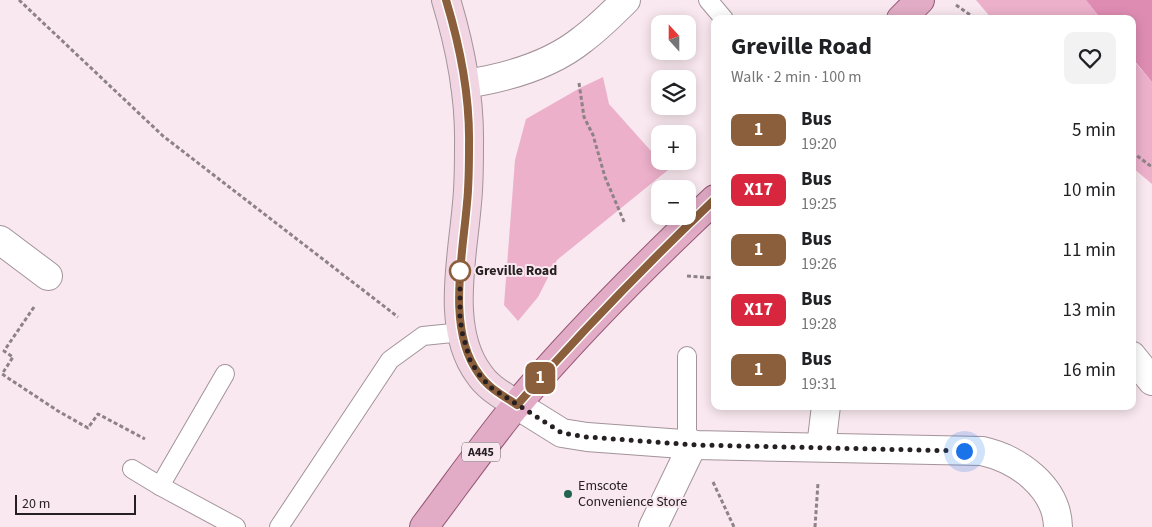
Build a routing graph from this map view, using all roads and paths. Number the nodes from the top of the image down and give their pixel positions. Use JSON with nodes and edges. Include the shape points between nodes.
{"nodes":[{"id":1,"x":19,"y":0,"type":"edge"},
{"id":2,"x":446,"y":0,"type":"edge"},
{"id":3,"x":626,"y":0,"type":"edge"},
{"id":4,"x":708,"y":0,"type":"edge"},
{"id":5,"x":920,"y":0,"type":"edge"},
{"id":6,"x":956,"y":5,"type":"dead end"},
{"id":7,"x":721,"y":15,"type":"edge"},
{"id":8,"x":905,"y":15,"type":"edge"},
{"id":9,"x":970,"y":15,"type":"edge"},
{"id":10,"x":578,"y":82,"type":"dead end"},
{"id":11,"x":465,"y":84,"type":"junction"},
{"id":12,"x":1136,"y":155,"type":"edge"},
{"id":13,"x":1152,"y":167,"type":"edge"},
{"id":14,"x":711,"y":203,"type":"edge"},
{"id":15,"x":625,"y":224,"type":"dead end"},
{"id":16,"x":1,"y":243,"type":"edge"},
{"id":17,"x":684,"y":276,"type":"dead end"},
{"id":18,"x":711,"y":278,"type":"edge"},
{"id":19,"x":44,"y":288,"type":"joint"},
{"id":20,"x":405,"y":322,"type":"dead end"},
{"id":21,"x":462,"y":332,"type":"junction"},
{"id":22,"x":687,"y":356,"type":"dead end"},
{"id":23,"x":1136,"y":361,"type":"edge"},
{"id":24,"x":225,"y":374,"type":"dead end"},
{"id":25,"x":1152,"y":381,"type":"edge"},
{"id":26,"x":517,"y":405,"type":"junction"},
{"id":27,"x":826,"y":410,"type":"edge"},
{"id":28,"x":130,"y":431,"type":"dead end"},
{"id":29,"x":692,"y":445,"type":"junction"},
{"id":30,"x":821,"y":447,"type":"junction"},
{"id":31,"x":132,"y":469,"type":"dead end"},
{"id":32,"x":160,"y":486,"type":"junction"},
{"id":33,"x":236,"y":527,"type":"edge"},
{"id":34,"x":279,"y":527,"type":"edge"},
{"id":35,"x":424,"y":527,"type":"edge"},
{"id":36,"x":653,"y":527,"type":"edge"},
{"id":37,"x":734,"y":527,"type":"edge"},
{"id":38,"x":815,"y":527,"type":"edge"},
{"id":39,"x":1058,"y":527,"type":"edge"}],
"edges":[{"from":1,"to":20,"type":"path","via":[[163,136]]},
{"from":2,"to":11,"type":"street"},
{"from":3,"to":11,"type":"street","via":[[582,40],[544,62],[484,82]]},
{"from":4,"to":7,"type":"lane"},
{"from":5,"to":8,"type":"main road"},
{"from":6,"to":9,"type":"path"},
{"from":10,"to":15,"type":"path","via":[[584,117]]},
{"from":11,"to":21,"type":"street","via":[[469,145],[460,271]]},
{"from":12,"to":13,"type":"path"},
{"from":14,"to":26,"type":"main road","number":"A445","via":[[611,301]]},
{"from":16,"to":19,"type":"street"},
{"from":17,"to":18,"type":"path"},
{"from":19,"to":28,"type":"path","via":[[4,351],[13,357],[2,374],[88,428],[98,414]]},
{"from":21,"to":26,"type":"street","via":[[470,360],[478,373],[490,387]]},
{"from":21,"to":34,"type":"lane","via":[[424,336],[390,360]]},
{"from":22,"to":29,"type":"lane"},
{"from":23,"to":25,"type":"street"},
{"from":24,"to":32,"type":"lane"},
{"from":26,"to":29,"type":"street","via":[[562,433]]},
{"from":26,"to":35,"type":"main road","number":"A445"},
{"from":27,"to":30,"type":"street"},
{"from":29,"to":30,"type":"street"},
{"from":29,"to":36,"type":"street"},
{"from":29,"to":37,"type":"path"},
{"from":30,"to":38,"type":"path"},
{"from":30,"to":39,"type":"street","via":[[995,454],[1035,479],[1055,509]]},
{"from":31,"to":32,"type":"lane"},
{"from":32,"to":33,"type":"lane"}]}
